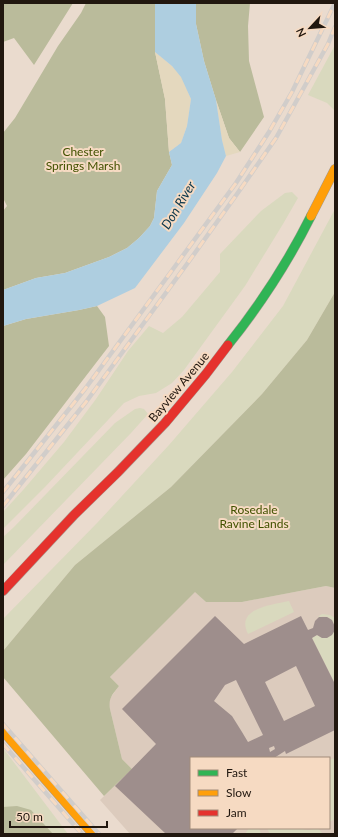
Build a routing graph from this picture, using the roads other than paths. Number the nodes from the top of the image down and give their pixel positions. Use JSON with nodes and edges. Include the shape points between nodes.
{"nodes":[{"id":1,"x":335,"y":170,"type":"edge"},
{"id":2,"x":3,"y":591,"type":"edge"},
{"id":3,"x":3,"y":731,"type":"edge"},
{"id":4,"x":93,"y":834,"type":"edge"}],
"edges":[{"from":1,"to":2,"type":"main road","name":"Bayview Avenue","via":[[277,277],[206,374],[165,423]]},
{"from":3,"to":4,"type":"main road"}]}
